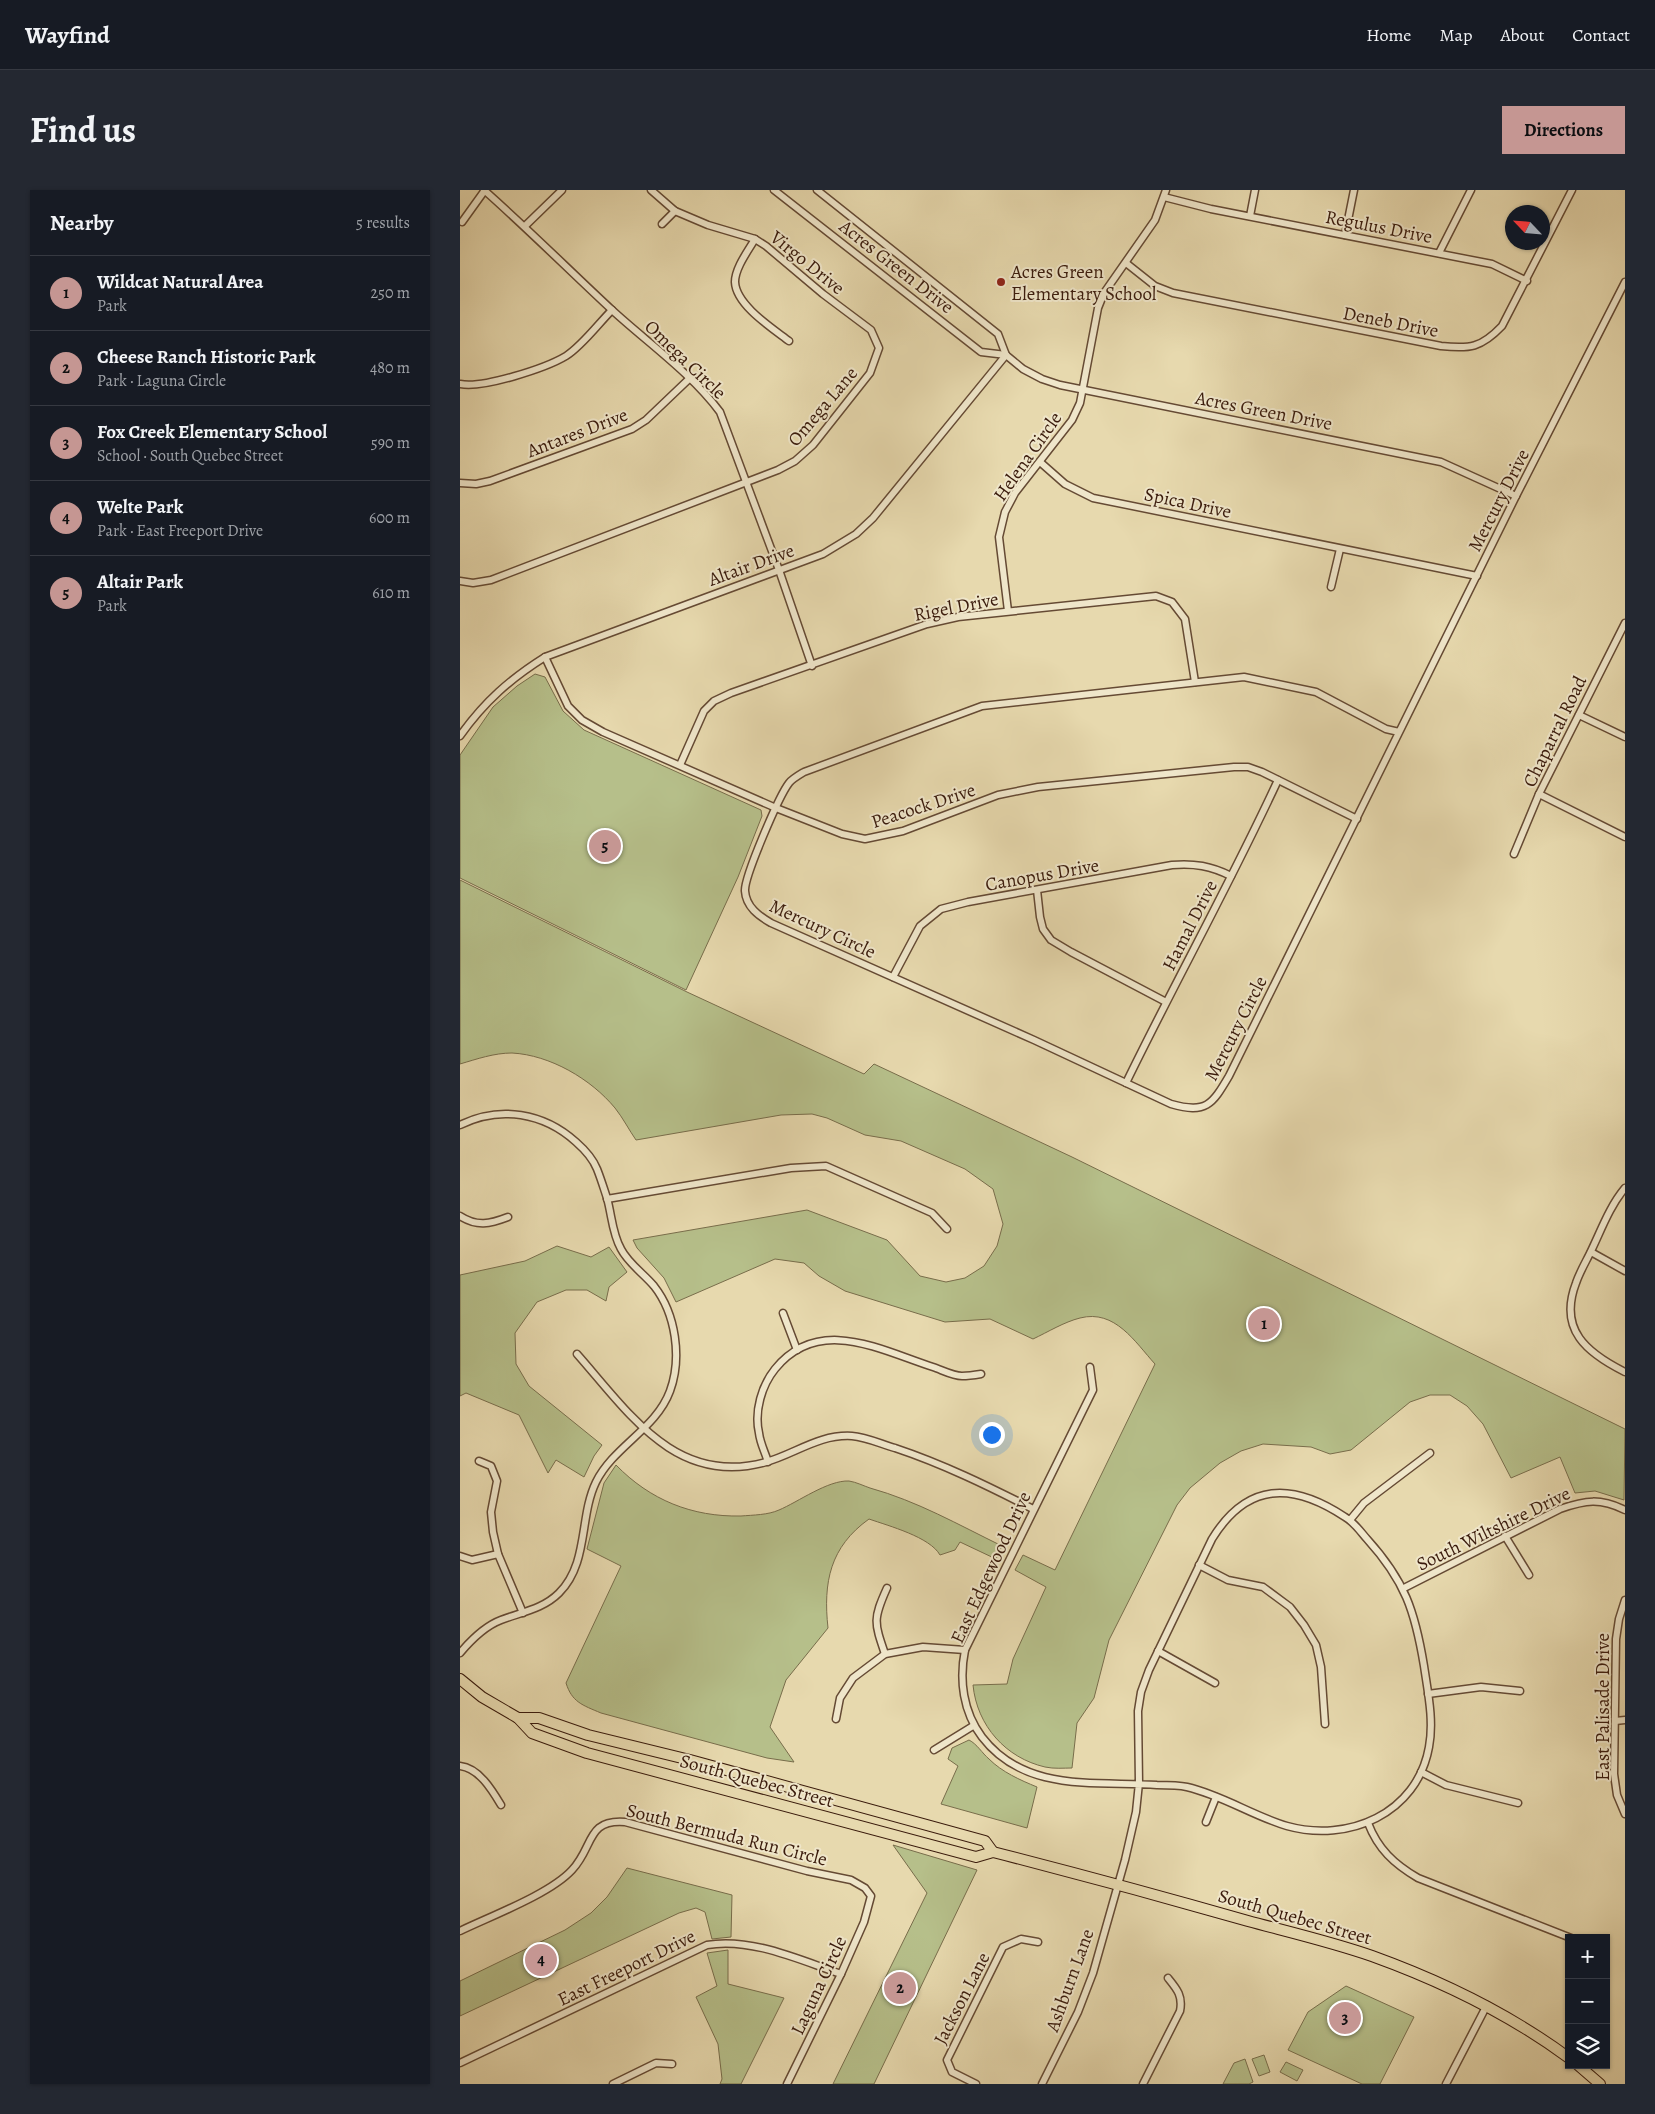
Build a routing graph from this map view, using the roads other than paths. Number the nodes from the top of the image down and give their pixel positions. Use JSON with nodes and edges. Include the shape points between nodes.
{"nodes":[{"id":1,"x":484,"y":190,"type":"edge"},
{"id":2,"x":562,"y":190,"type":"edge"},
{"id":3,"x":651,"y":190,"type":"edge"},
{"id":4,"x":774,"y":190,"type":"edge"},
{"id":5,"x":817,"y":190,"type":"edge"},
{"id":6,"x":1255,"y":190,"type":"edge"},
{"id":7,"x":1354,"y":190,"type":"edge"},
{"id":8,"x":1471,"y":190,"type":"edge"},
{"id":9,"x":1572,"y":190,"type":"edge"},
{"id":10,"x":1165,"y":193,"type":"edge"},
{"id":11,"x":675,"y":211,"type":"junction"},
{"id":12,"x":1250,"y":216,"type":"junction"},
{"id":13,"x":462,"y":222,"type":"dead end"},
{"id":14,"x":662,"y":224,"type":"dead end"},
{"id":15,"x":525,"y":226,"type":"junction"},
{"id":16,"x":1345,"y":235,"type":"junction"},
{"id":17,"x":755,"y":239,"type":"junction"},
{"id":18,"x":1439,"y":253,"type":"junction"},
{"id":19,"x":1126,"y":263,"type":"junction"},
{"id":20,"x":1527,"y":281,"type":"junction"},
{"id":21,"x":1625,"y":282,"type":"edge"},
{"id":22,"x":612,"y":310,"type":"junction"},
{"id":23,"x":789,"y":342,"type":"dead end"},
{"id":24,"x":879,"y":348,"type":"joint"},
{"id":25,"x":1006,"y":355,"type":"junction"},
{"id":26,"x":689,"y":379,"type":"junction"},
{"id":27,"x":460,"y":384,"type":"edge"},
{"id":28,"x":1082,"y":389,"type":"junction"},
{"id":29,"x":1040,"y":462,"type":"junction"},
{"id":30,"x":460,"y":483,"type":"edge"},
{"id":31,"x":747,"y":483,"type":"junction"},
{"id":32,"x":1516,"y":496,"type":"junction"},
{"id":33,"x":1340,"y":549,"type":"junction"},
{"id":34,"x":779,"y":570,"type":"junction"},
{"id":35,"x":1477,"y":576,"type":"junction"},
{"id":36,"x":460,"y":581,"type":"edge"},
{"id":37,"x":1331,"y":587,"type":"dead end"},
{"id":38,"x":1008,"y":611,"type":"junction"},
{"id":39,"x":1625,"y":623,"type":"edge"},
{"id":40,"x":1622,"y":635,"type":"edge"},
{"id":41,"x":545,"y":657,"type":"junction"},
{"id":42,"x":812,"y":666,"type":"junction"},
{"id":43,"x":1195,"y":682,"type":"junction"},
{"id":44,"x":1579,"y":715,"type":"junction"},
{"id":45,"x":1399,"y":732,"type":"junction"},
{"id":46,"x":460,"y":736,"type":"edge"},
{"id":47,"x":1625,"y":737,"type":"edge"},
{"id":48,"x":680,"y":765,"type":"junction"},
{"id":49,"x":1278,"y":780,"type":"junction"},
{"id":50,"x":1540,"y":794,"type":"junction"},
{"id":51,"x":776,"y":808,"type":"junction"},
{"id":52,"x":1357,"y":819,"type":"junction"},
{"id":53,"x":1625,"y":837,"type":"edge"},
{"id":54,"x":1514,"y":854,"type":"dead end"},
{"id":55,"x":1231,"y":876,"type":"junction"},
{"id":56,"x":1037,"y":890,"type":"junction"},
{"id":57,"x":893,"y":977,"type":"junction"},
{"id":58,"x":1166,"y":1002,"type":"junction"},
{"id":59,"x":1126,"y":1083,"type":"junction"},
{"id":60,"x":460,"y":1125,"type":"edge"},
{"id":61,"x":1625,"y":1188,"type":"edge"},
{"id":62,"x":607,"y":1200,"type":"junction"},
{"id":63,"x":460,"y":1216,"type":"edge"},
{"id":64,"x":508,"y":1217,"type":"dead end"},
{"id":65,"x":948,"y":1229,"type":"dead end"},
{"id":66,"x":1591,"y":1252,"type":"junction"},
{"id":67,"x":1625,"y":1271,"type":"edge"},
{"id":68,"x":783,"y":1313,"type":"dead end"},
{"id":69,"x":797,"y":1350,"type":"junction"},
{"id":70,"x":577,"y":1354,"type":"dead end"},
{"id":71,"x":1090,"y":1367,"type":"dead end"},
{"id":72,"x":1625,"y":1372,"type":"edge"},
{"id":73,"x":981,"y":1374,"type":"dead end"},
{"id":74,"x":643,"y":1430,"type":"junction"},
{"id":75,"x":1430,"y":1453,"type":"dead end"},
{"id":76,"x":479,"y":1460,"type":"dead end"},
{"id":77,"x":768,"y":1462,"type":"junction"},
{"id":78,"x":1034,"y":1508,"type":"junction"},
{"id":79,"x":1625,"y":1510,"type":"edge"},
{"id":80,"x":1350,"y":1520,"type":"junction"},
{"id":81,"x":1505,"y":1536,"type":"junction"},
{"id":82,"x":498,"y":1554,"type":"junction"},
{"id":83,"x":460,"y":1556,"type":"edge"},
{"id":84,"x":1199,"y":1565,"type":"junction"},
{"id":85,"x":1529,"y":1576,"type":"dead end"},
{"id":86,"x":887,"y":1588,"type":"dead end"},
{"id":87,"x":1404,"y":1588,"type":"junction"},
{"id":88,"x":1625,"y":1601,"type":"edge"},
{"id":89,"x":523,"y":1613,"type":"junction"},
{"id":90,"x":965,"y":1650,"type":"junction"},
{"id":91,"x":1158,"y":1652,"type":"junction"},
{"id":92,"x":460,"y":1653,"type":"edge"},
{"id":93,"x":885,"y":1654,"type":"junction"},
{"id":94,"x":460,"y":1679,"type":"edge"},
{"id":95,"x":1215,"y":1683,"type":"dead end"},
{"id":96,"x":1520,"y":1691,"type":"dead end"},
{"id":97,"x":1428,"y":1694,"type":"junction"},
{"id":98,"x":518,"y":1718,"type":"junction"},
{"id":99,"x":836,"y":1719,"type":"dead end"},
{"id":100,"x":1614,"y":1720,"type":"junction"},
{"id":101,"x":1625,"y":1720,"type":"edge"},
{"id":102,"x":1325,"y":1724,"type":"dead end"},
{"id":103,"x":973,"y":1726,"type":"junction"},
{"id":104,"x":934,"y":1750,"type":"dead end"},
{"id":105,"x":460,"y":1766,"type":"edge"},
{"id":106,"x":1421,"y":1772,"type":"junction"},
{"id":107,"x":1139,"y":1784,"type":"junction"},
{"id":108,"x":1216,"y":1797,"type":"junction"},
{"id":109,"x":1518,"y":1803,"type":"dead end"},
{"id":110,"x":501,"y":1805,"type":"dead end"},
{"id":111,"x":1625,"y":1814,"type":"edge"},
{"id":112,"x":1206,"y":1822,"type":"dead end"},
{"id":113,"x":1368,"y":1823,"type":"junction"},
{"id":114,"x":993,"y":1852,"type":"junction"},
{"id":115,"x":1117,"y":1883,"type":"junction"},
{"id":116,"x":871,"y":1896,"type":"joint"},
{"id":117,"x":460,"y":1931,"type":"edge"},
{"id":118,"x":1565,"y":1936,"type":"edge"},
{"id":119,"x":1038,"y":1942,"type":"dead end"},
{"id":120,"x":841,"y":1974,"type":"junction"},
{"id":121,"x":1168,"y":1978,"type":"dead end"},
{"id":122,"x":1487,"y":2005,"type":"junction"},
{"id":123,"x":1565,"y":2055,"type":"edge"},
{"id":124,"x":460,"y":2063,"type":"edge"},
{"id":125,"x":672,"y":2064,"type":"dead end"},
{"id":126,"x":1583,"y":2069,"type":"edge"},
{"id":127,"x":614,"y":2084,"type":"edge"},
{"id":128,"x":787,"y":2084,"type":"edge"},
{"id":129,"x":976,"y":2084,"type":"edge"},
{"id":130,"x":1042,"y":2084,"type":"edge"},
{"id":131,"x":1143,"y":2084,"type":"edge"},
{"id":132,"x":1446,"y":2084,"type":"edge"},
{"id":133,"x":1600,"y":2084,"type":"edge"}],
"edges":[{"from":1,"to":13,"type":"street"},
{"from":1,"to":15,"type":"street","name":"Omega Circle"},
{"from":2,"to":15,"type":"street"},
{"from":3,"to":11,"type":"street","name":"Virgo Drive"},
{"from":4,"to":25,"type":"street","name":"Acres Green Drive","via":[[981,352]]},
{"from":5,"to":25,"type":"street","name":"Acres Green Drive","via":[[998,334]]},
{"from":6,"to":12,"type":"street"},
{"from":7,"to":16,"type":"street"},
{"from":8,"to":18,"type":"street"},
{"from":9,"to":20,"type":"street","name":"Deneb Drive"},
{"from":10,"to":12,"type":"street","name":"Regulus Drive"},
{"from":10,"to":19,"type":"street","name":"Helena Circle","via":[[1154,220]]},
{"from":11,"to":14,"type":"street"},
{"from":11,"to":17,"type":"street","name":"Virgo Drive"},
{"from":12,"to":16,"type":"street","name":"Regulus Drive"},
{"from":15,"to":22,"type":"street","name":"Omega Circle"},
{"from":16,"to":18,"type":"street","name":"Regulus Drive"},
{"from":17,"to":23,"type":"street","via":[[735,281],[739,296]]},
{"from":17,"to":24,"type":"street","name":"Virgo Drive","via":[[870,330]]},
{"from":18,"to":20,"type":"street","name":"Regulus Drive","via":[[1492,264]]},
{"from":19,"to":20,"type":"street","name":"Deneb Drive","via":[[1155,286],[1173,293],[1463,348],[1478,346],[1491,338],[1502,326]]},
{"from":19,"to":28,"type":"street","name":"Helena Circle","via":[[1104,293],[1098,308]]},
{"from":21,"to":32,"type":"street","name":"Mercury Drive"},
{"from":22,"to":26,"type":"street","name":"Omega Circle"},
{"from":22,"to":27,"type":"street","via":[[566,356],[509,378],[469,386]]},
{"from":24,"to":31,"type":"street","name":"Omega Lane","via":[[870,373],[813,445],[795,461]]},
{"from":25,"to":28,"type":"street","name":"Acres Green Drive","via":[[1042,379]]},
{"from":25,"to":34,"type":"street","name":"Altair Drive","via":[[873,518],[831,550]]},
{"from":26,"to":30,"type":"street","name":"Antares Drive","via":[[654,414],[632,429],[490,481]]},
{"from":26,"to":31,"type":"street","name":"Omega Circle","via":[[720,412]]},
{"from":28,"to":29,"type":"street","name":"Helena Circle","via":[[1072,420]]},
{"from":28,"to":32,"type":"street","name":"Acres Green Drive","via":[[1441,462]]},
{"from":29,"to":33,"type":"street","name":"Spica Drive","via":[[1065,484],[1093,498]]},
{"from":29,"to":38,"type":"street","name":"Helena Circle","via":[[1015,493],[1002,520],[999,537]]},
{"from":31,"to":34,"type":"street","name":"Omega Circle"},
{"from":31,"to":36,"type":"street","via":[[490,580]]},
{"from":32,"to":35,"type":"street","name":"Mercury Drive"},
{"from":33,"to":35,"type":"street","name":"Spica Drive"},
{"from":33,"to":37,"type":"street"},
{"from":34,"to":41,"type":"street","name":"Altair Drive"},
{"from":34,"to":42,"type":"street","name":"Omega Circle"},
{"from":35,"to":45,"type":"street","name":"Mercury Drive"},
{"from":38,"to":42,"type":"street","name":"Rigel Drive","via":[[927,624]]},
{"from":38,"to":43,"type":"street","name":"Rigel Drive","via":[[1156,596],[1172,602],[1185,619]]},
{"from":39,"to":40,"type":"street","name":"Chaparral Road"},
{"from":40,"to":44,"type":"street","name":"Chaparral Road"},
{"from":41,"to":46,"type":"street","name":"Altair Drive","via":[[501,688],[476,712]]},
{"from":41,"to":48,"type":"street","name":"Peacock Drive","via":[[568,706],[582,720]]},
{"from":42,"to":48,"type":"street","name":"Rigel Drive","via":[[714,701],[704,711]]},
{"from":43,"to":45,"type":"street","name":"Mercury Circle","via":[[1244,677],[1294,686],[1316,692],[1386,729]]},
{"from":43,"to":51,"type":"street","name":"Mercury Circle","via":[[982,706],[804,772],[789,782]]},
{"from":44,"to":47,"type":"street"},
{"from":44,"to":50,"type":"street","name":"Chaparral Road"},
{"from":45,"to":52,"type":"street","name":"Mercury Circle"},
{"from":48,"to":51,"type":"street","name":"Peacock Drive"},
{"from":49,"to":51,"type":"street","name":"Peacock Drive","via":[[1248,767],[1234,766],[1038,786],[998,796],[903,831],[865,839],[842,834]]},
{"from":49,"to":52,"type":"street","name":"Peacock Drive"},
{"from":49,"to":55,"type":"street","name":"Hamal Drive"},
{"from":50,"to":53,"type":"street"},
{"from":50,"to":54,"type":"street","name":"Chaparral Road"},
{"from":51,"to":57,"type":"street","name":"Mercury Circle","via":[[745,891],[757,915]]},
{"from":52,"to":59,"type":"street","name":"Mercury Circle","via":[[1215,1099],[1199,1108],[1185,1108]]},
{"from":55,"to":56,"type":"street","name":"Canopus Drive","via":[[1210,867],[1188,864]]},
{"from":55,"to":58,"type":"street","name":"Hamal Drive"},
{"from":56,"to":57,"type":"street","name":"Canopus Drive","via":[[941,909],[920,926]]},
{"from":56,"to":58,"type":"street","via":[[1040,917],[1051,940]]},
{"from":57,"to":59,"type":"street","name":"Mercury Circle"},
{"from":58,"to":59,"type":"street","name":"Hamal Drive"},
{"from":60,"to":62,"type":"street","via":[[484,1116],[515,1114],[549,1123],[583,1148],[596,1167]]},
{"from":61,"to":66,"type":"street","via":[[1616,1199]]},
{"from":62,"to":65,"type":"street","via":[[791,1168],[826,1166],[932,1214]]},
{"from":62,"to":74,"type":"street","via":[[612,1228],[622,1252],[655,1287],[667,1307],[673,1329],[676,1370],[672,1385],[660,1412]]},
{"from":63,"to":64,"type":"street","via":[[477,1224],[490,1224]]},
{"from":66,"to":67,"type":"street"},
{"from":66,"to":72,"type":"street","via":[[1575,1284],[1571,1318],[1585,1346]]},
{"from":68,"to":69,"type":"street"},
{"from":69,"to":73,"type":"street","via":[[837,1338],[961,1376]]},
{"from":69,"to":77,"type":"street","via":[[781,1362],[762,1393],[758,1433]]},
{"from":70,"to":74,"type":"street"},
{"from":71,"to":78,"type":"street","name":"East Edgewood Drive","via":[[1093,1390]]},
{"from":74,"to":77,"type":"street","via":[[676,1454],[709,1466],[746,1467]]},
{"from":74,"to":89,"type":"street","via":[[602,1471],[592,1490],[572,1576],[560,1592],[543,1605]]},
{"from":75,"to":80,"type":"street","via":[[1364,1503]]},
{"from":76,"to":82,"type":"street","via":[[491,1466],[497,1480],[491,1512]]},
{"from":77,"to":78,"type":"street","via":[[821,1439],[853,1436],[936,1462]]},
{"from":78,"to":90,"type":"street","name":"East Edgewood Drive"},
{"from":79,"to":81,"type":"street","name":"South Wiltshire Drive","via":[[1597,1500],[1580,1502]]},
{"from":80,"to":84,"type":"street","name":"Ashburn Lane","via":[[1307,1497],[1282,1492],[1265,1494],[1234,1510],[1221,1524]]},
{"from":80,"to":87,"type":"street","name":"East Edgewood Drive","via":[[1386,1561]]},
{"from":81,"to":85,"type":"street"},
{"from":81,"to":87,"type":"street","name":"South Wiltshire Drive"},
{"from":82,"to":83,"type":"street","via":[[472,1560]]},
{"from":82,"to":89,"type":"street"},
{"from":84,"to":91,"type":"street","name":"Ashburn Lane"},
{"from":84,"to":102,"type":"street","via":[[1228,1580],[1263,1587],[1290,1607],[1304,1624],[1316,1645],[1321,1667]]},
{"from":86,"to":93,"type":"street","via":[[877,1610],[876,1624]]},
{"from":87,"to":97,"type":"street","name":"East Edgewood Drive","via":[[1419,1635]]},
{"from":88,"to":100,"type":"street","name":"East Palisade Drive","via":[[1616,1639]]},
{"from":89,"to":92,"type":"street","via":[[487,1628]]},
{"from":90,"to":93,"type":"street","via":[[923,1646]]},
{"from":90,"to":103,"type":"street","name":"East Edgewood Drive","via":[[963,1683]]},
{"from":91,"to":95,"type":"street"},
{"from":91,"to":107,"type":"street","name":"Ashburn Lane","via":[[1140,1702]]},
{"from":93,"to":99,"type":"street","via":[[853,1678],[840,1698]]},
{"from":94,"to":98,"type":"main road","name":"South Quebec Street","via":[[494,1705]]},
{"from":96,"to":97,"type":"street","via":[[1481,1687]]},
{"from":97,"to":106,"type":"street","name":"East Edgewood Drive","via":[[1431,1727],[1429,1748]]},
{"from":98,"to":114,"type":"main road","name":"South Quebec Street","via":[[539,1718],[985,1841]]},
{"from":98,"to":114,"type":"main road","name":"South Quebec Street","via":[[532,1733],[587,1753],[976,1858]]},
{"from":100,"to":101,"type":"street"},
{"from":100,"to":111,"type":"street","name":"East Palisade Drive","via":[[1614,1774]]},
{"from":103,"to":104,"type":"street"},
{"from":103,"to":107,"type":"street","name":"East Edgewood Drive","via":[[997,1754],[1029,1773],[1055,1780]]},
{"from":105,"to":110,"type":"street","via":[[475,1772]]},
{"from":106,"to":109,"type":"street","via":[[1446,1785]]},
{"from":106,"to":113,"type":"street","name":"East Edgewood Drive","via":[[1410,1791],[1397,1804]]},
{"from":107,"to":108,"type":"street","name":"East Edgewood Drive","via":[[1186,1786]]},
{"from":107,"to":115,"type":"street","name":"Ashburn Lane","via":[[1134,1821]]},
{"from":108,"to":112,"type":"street"},
{"from":108,"to":113,"type":"street","name":"East Edgewood Drive","via":[[1285,1825],[1311,1831],[1351,1829]]},
{"from":113,"to":118,"type":"street","via":[[1374,1839],[1400,1868]]},
{"from":114,"to":115,"type":"main road","name":"South Quebec Street"},
{"from":115,"to":122,"type":"main road","name":"South Quebec Street","via":[[1370,1956],[1444,1984]]},
{"from":115,"to":130,"type":"street","name":"Ashburn Lane","via":[[1093,1973],[1078,2012]]},
{"from":116,"to":117,"type":"street","name":"South Bermuda Run Circle","via":[[851,1880],[612,1821],[596,1830],[582,1858],[559,1880]]},
{"from":116,"to":120,"type":"street","name":"Laguna Circle","via":[[864,1922]]},
{"from":119,"to":129,"type":"street","name":"Jackson Lane","via":[[1021,1939],[1003,1947],[947,2060],[952,2072]]},
{"from":120,"to":124,"type":"street","name":"East Freeport Drive","via":[[735,1942],[707,1945]]},
{"from":120,"to":128,"type":"street","name":"Laguna Circle"},
{"from":121,"to":131,"type":"street","via":[[1179,1991],[1180,2011]]},
{"from":122,"to":123,"type":"main road","name":"South Quebec Street"},
{"from":122,"to":132,"type":"street"},
{"from":125,"to":127,"type":"street","via":[[656,2063]]},
{"from":126,"to":133,"type":"main road"}]}
